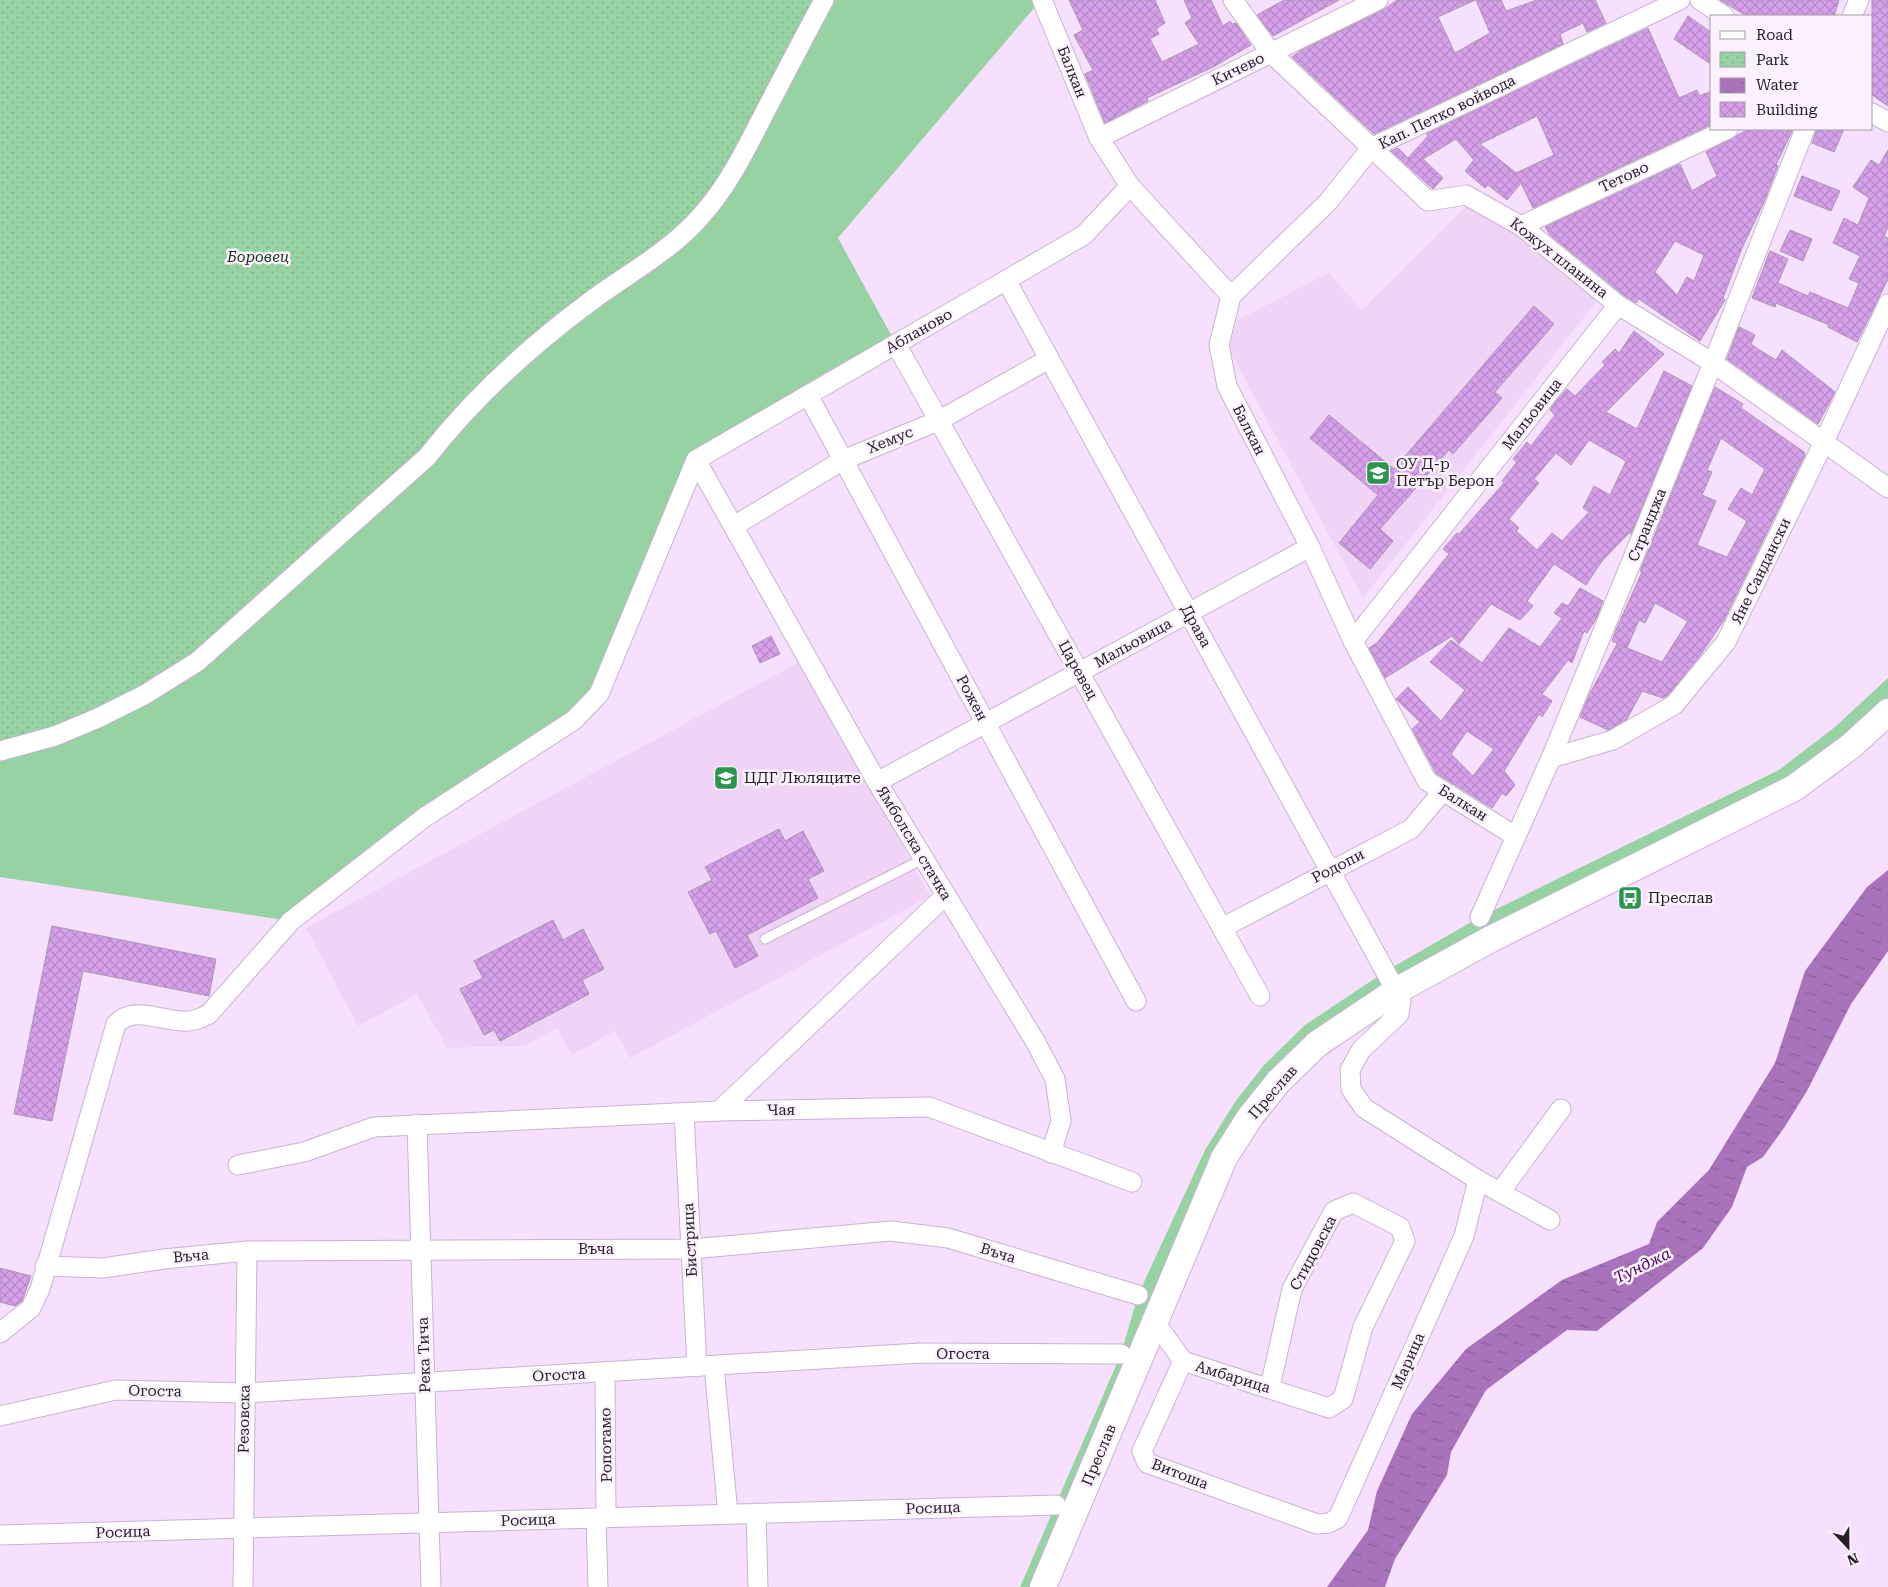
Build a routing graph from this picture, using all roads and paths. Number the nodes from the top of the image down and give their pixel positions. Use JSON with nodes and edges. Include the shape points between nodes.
{"nodes":[{"id":1,"x":824,"y":0,"type":"edge"},
{"id":2,"x":1042,"y":0,"type":"edge"},
{"id":3,"x":1233,"y":0,"type":"edge"},
{"id":4,"x":1378,"y":0,"type":"edge"},
{"id":5,"x":1680,"y":0,"type":"edge"},
{"id":6,"x":1700,"y":0,"type":"edge"},
{"id":7,"x":1859,"y":0,"type":"edge"},
{"id":8,"x":1722,"y":15,"type":"edge"},
{"id":9,"x":1852,"y":15,"type":"edge"},
{"id":10,"x":1271,"y":53,"type":"junction"},
{"id":11,"x":1873,"y":114,"type":"edge"},
{"id":12,"x":1888,"y":122,"type":"edge"},
{"id":13,"x":1726,"y":130,"type":"edge"},
{"id":14,"x":1805,"y":130,"type":"edge"},
{"id":15,"x":1099,"y":138,"type":"junction"},
{"id":16,"x":1372,"y":148,"type":"junction"},
{"id":17,"x":1130,"y":186,"type":"junction"},
{"id":18,"x":1521,"y":226,"type":"junction"},
{"id":19,"x":1006,"y":280,"type":"junction"},
{"id":20,"x":1231,"y":296,"type":"junction"},
{"id":21,"x":1888,"y":304,"type":"edge"},
{"id":22,"x":1618,"y":305,"type":"junction"},
{"id":23,"x":896,"y":344,"type":"junction"},
{"id":24,"x":1049,"y":359,"type":"junction"},
{"id":25,"x":1713,"y":362,"type":"junction"},
{"id":26,"x":808,"y":395,"type":"junction"},
{"id":27,"x":938,"y":421,"type":"junction"},
{"id":28,"x":1824,"y":442,"type":"junction"},
{"id":29,"x":696,"y":460,"type":"junction"},
{"id":30,"x":843,"y":460,"type":"junction"},
{"id":31,"x":1888,"y":488,"type":"edge"},
{"id":32,"x":734,"y":526,"type":"junction"},
{"id":33,"x":1310,"y":547,"type":"junction"},
{"id":34,"x":1189,"y":613,"type":"junction"},
{"id":35,"x":1354,"y":641,"type":"junction"},
{"id":36,"x":1079,"y":673,"type":"junction"},
{"id":37,"x":1888,"y":712,"type":"edge"},
{"id":38,"x":986,"y":723,"type":"junction"},
{"id":39,"x":0,"y":751,"type":"edge"},
{"id":40,"x":1551,"y":758,"type":"junction"},
{"id":41,"x":877,"y":782,"type":"junction"},
{"id":42,"x":1443,"y":791,"type":"junction"},
{"id":43,"x":1515,"y":836,"type":"junction"},
{"id":44,"x":923,"y":859,"type":"junction"},
{"id":45,"x":1330,"y":870,"type":"junction"},
{"id":46,"x":945,"y":896,"type":"junction"},
{"id":47,"x":1480,"y":917,"type":"dead end"},
{"id":48,"x":1222,"y":928,"type":"junction"},
{"id":49,"x":765,"y":940,"type":"dead end"},
{"id":50,"x":1391,"y":981,"type":"junction"},
{"id":51,"x":1260,"y":996,"type":"dead end"},
{"id":52,"x":1136,"y":1000,"type":"dead end"},
{"id":53,"x":1561,"y":1108,"type":"dead end"},
{"id":54,"x":719,"y":1111,"type":"junction"},
{"id":55,"x":684,"y":1113,"type":"junction"},
{"id":56,"x":418,"y":1124,"type":"junction"},
{"id":57,"x":1051,"y":1154,"type":"junction"},
{"id":58,"x":238,"y":1165,"type":"dead end"},
{"id":59,"x":1478,"y":1180,"type":"junction"},
{"id":60,"x":1132,"y":1182,"type":"dead end"},
{"id":61,"x":1500,"y":1192,"type":"junction"},
{"id":62,"x":1550,"y":1220,"type":"dead end"},
{"id":63,"x":691,"y":1249,"type":"junction"},
{"id":64,"x":247,"y":1251,"type":"junction"},
{"id":65,"x":421,"y":1251,"type":"junction"},
{"id":66,"x":45,"y":1266,"type":"junction"},
{"id":67,"x":1138,"y":1296,"type":"dead end"},
{"id":68,"x":1155,"y":1322,"type":"junction"},
{"id":69,"x":0,"y":1333,"type":"edge"},
{"id":70,"x":1121,"y":1354,"type":"dead end"},
{"id":71,"x":1183,"y":1361,"type":"junction"},
{"id":72,"x":706,"y":1366,"type":"junction"},
{"id":73,"x":605,"y":1372,"type":"junction"},
{"id":74,"x":425,"y":1383,"type":"junction"},
{"id":75,"x":1270,"y":1387,"type":"junction"},
{"id":76,"x":244,"y":1393,"type":"junction"},
{"id":77,"x":1329,"y":1408,"type":"joint"},
{"id":78,"x":0,"y":1416,"type":"edge"},
{"id":79,"x":1056,"y":1505,"type":"dead end"},
{"id":80,"x":756,"y":1513,"type":"junction"},
{"id":81,"x":728,"y":1514,"type":"junction"},
{"id":82,"x":601,"y":1518,"type":"junction"},
{"id":83,"x":429,"y":1523,"type":"junction"},
{"id":84,"x":1317,"y":1524,"type":"joint"},
{"id":85,"x":243,"y":1528,"type":"junction"},
{"id":86,"x":0,"y":1535,"type":"edge"},
{"id":87,"x":1048,"y":1586,"type":"edge"},
{"id":88,"x":243,"y":1587,"type":"edge"},
{"id":89,"x":431,"y":1587,"type":"edge"},
{"id":90,"x":598,"y":1587,"type":"edge"},
{"id":91,"x":758,"y":1587,"type":"edge"}],
"edges":[{"from":1,"to":39,"type":"street","via":[[724,187],[674,243],[590,301],[532,347],[458,419],[428,457],[198,662],[98,718],[55,736]]},
{"from":2,"to":15,"type":"street","name":"Балкан"},
{"from":3,"to":10,"type":"street","name":"Кожух планина"},
{"from":4,"to":10,"type":"street","name":"Кичево"},
{"from":5,"to":16,"type":"street","name":"Кап. Петко войвода"},
{"from":6,"to":8,"type":"street"},
{"from":7,"to":9,"type":"street"},
{"from":10,"to":15,"type":"street","name":"Кичево"},
{"from":10,"to":16,"type":"street","name":"Кожух планина"},
{"from":11,"to":12,"type":"street"},
{"from":13,"to":18,"type":"street","name":"Тетово"},
{"from":14,"to":25,"type":"street","name":"Странджа"},
{"from":15,"to":17,"type":"street","name":"Балкан"},
{"from":16,"to":18,"type":"street","name":"Кожух планина","via":[[1428,200],[1466,195]]},
{"from":16,"to":20,"type":"street","name":"Кап. Петко войвода","via":[[1328,202]]},
{"from":17,"to":19,"type":"street","name":"Абланово","via":[[1084,235]]},
{"from":17,"to":20,"type":"street","name":"Балкан"},
{"from":18,"to":22,"type":"street","name":"Кожух планина"},
{"from":19,"to":23,"type":"street","name":"Абланово"},
{"from":19,"to":24,"type":"street","name":"Драва"},
{"from":20,"to":33,"type":"street","name":"Балкан","via":[[1219,345],[1227,386]]},
{"from":21,"to":28,"type":"street","name":"Яне Сандански"},
{"from":22,"to":25,"type":"street","name":"Кожух планина"},
{"from":22,"to":35,"type":"street","name":"Мальовица"},
{"from":23,"to":26,"type":"street","name":"Абланово"},
{"from":23,"to":27,"type":"street","name":"Царевец"},
{"from":24,"to":27,"type":"street","name":"Хемус"},
{"from":24,"to":34,"type":"street","name":"Драва"},
{"from":25,"to":28,"type":"street","name":"Кожух планина"},
{"from":25,"to":40,"type":"street","name":"Странджа"},
{"from":26,"to":29,"type":"street","name":"Абланово"},
{"from":26,"to":30,"type":"street","name":"Рожен"},
{"from":27,"to":30,"type":"street","name":"Хемус"},
{"from":27,"to":36,"type":"street","name":"Царевец"},
{"from":28,"to":31,"type":"street","name":"Кожух планина"},
{"from":28,"to":40,"type":"street","name":"Яне Сандански","via":[[1726,642],[1674,705],[1613,740]]},
{"from":29,"to":32,"type":"street","name":"Ямболска стачка"},
{"from":29,"to":66,"type":"street","via":[[600,694],[588,707],[574,720],[425,817],[291,921],[209,1014],[184,1022],[132,1014],[116,1024]]},
{"from":30,"to":32,"type":"street","name":"Хемус"},
{"from":30,"to":38,"type":"street","name":"Рожен"},
{"from":32,"to":41,"type":"street","name":"Ямболска стачка"},
{"from":33,"to":34,"type":"street","name":"Мальовица"},
{"from":33,"to":35,"type":"street","name":"Балкан"},
{"from":34,"to":36,"type":"street","name":"Мальовица"},
{"from":34,"to":45,"type":"street","name":"Драва"},
{"from":35,"to":42,"type":"street","name":"Балкан","via":[[1427,781]]},
{"from":36,"to":38,"type":"street","name":"Мальовица"},
{"from":36,"to":48,"type":"street","name":"Царевец"},
{"from":37,"to":50,"type":"main road","name":"Преслав","via":[[1851,746],[1794,788],[1489,940]]},
{"from":38,"to":41,"type":"street","name":"Мальовица"},
{"from":38,"to":52,"type":"street","name":"Рожен"},
{"from":40,"to":43,"type":"street","name":"Странджа"},
{"from":41,"to":44,"type":"street","name":"Ямболска стачка"},
{"from":42,"to":43,"type":"street","name":"Балкан"},
{"from":42,"to":45,"type":"street","name":"Родопи","via":[[1410,829]]},
{"from":43,"to":47,"type":"street","name":"Странджа"},
{"from":44,"to":46,"type":"street","name":"Ямболска стачка"},
{"from":44,"to":49,"type":"lane"},
{"from":45,"to":48,"type":"street","name":"Родопи"},
{"from":45,"to":50,"type":"street","name":"Драва"},
{"from":46,"to":54,"type":"street"},
{"from":46,"to":57,"type":"street","name":"Ямболска стачка","via":[[1055,1079],[1061,1121]]},
{"from":48,"to":51,"type":"street","name":"Царевец"},
{"from":50,"to":59,"type":"street","via":[[1401,1000],[1399,1014],[1361,1050],[1350,1070],[1351,1089],[1364,1108]]},
{"from":50,"to":68,"type":"main road","name":"Преслав","via":[[1316,1044],[1278,1082],[1250,1117],[1224,1158]]},
{"from":53,"to":61,"type":"street"},
{"from":54,"to":55,"type":"street","name":"Чая"},
{"from":54,"to":57,"type":"street","name":"Чая","via":[[929,1107]]},
{"from":55,"to":56,"type":"street","name":"Чая"},
{"from":55,"to":63,"type":"street","name":"Бистрица"},
{"from":56,"to":58,"type":"street","name":"Чая","via":[[374,1127],[304,1152]]},
{"from":56,"to":65,"type":"street","name":"Река Тича"},
{"from":57,"to":60,"type":"street","name":"Чая"},
{"from":59,"to":61,"type":"street"},
{"from":59,"to":84,"type":"street","name":"Марица","via":[[1464,1236],[1338,1518]]},
{"from":61,"to":62,"type":"street"},
{"from":63,"to":65,"type":"street","name":"Въча"},
{"from":63,"to":67,"type":"street","name":"Въча","via":[[891,1230],[948,1238]]},
{"from":63,"to":72,"type":"street","name":"Бистрица"},
{"from":64,"to":65,"type":"street","name":"Въча"},
{"from":64,"to":66,"type":"street","name":"Въча","via":[[103,1268]]},
{"from":64,"to":76,"type":"street","name":"Резовска"},
{"from":65,"to":74,"type":"street","name":"Река Тича"},
{"from":66,"to":69,"type":"street","via":[[40,1289],[31,1308]]},
{"from":68,"to":71,"type":"street","name":"Амбарица"},
{"from":68,"to":87,"type":"main road","name":"Преслав"},
{"from":70,"to":72,"type":"street","name":"Огоста","via":[[921,1353]]},
{"from":71,"to":75,"type":"street","name":"Амбарица"},
{"from":71,"to":84,"type":"street","name":"Витоша","via":[[1142,1451],[1147,1463]]},
{"from":72,"to":73,"type":"street","name":"Огоста"},
{"from":72,"to":81,"type":"street","name":"Бистрица"},
{"from":73,"to":74,"type":"street","name":"Огоста"},
{"from":73,"to":82,"type":"street","name":"Ропотамо"},
{"from":74,"to":76,"type":"street","name":"Огоста"},
{"from":74,"to":83,"type":"street","name":"Река Тича"},
{"from":75,"to":77,"type":"street","name":"Амбарица"},
{"from":75,"to":77,"type":"street","name":"Стидовска","via":[[1292,1289],[1334,1211],[1353,1203],[1400,1227],[1405,1241],[1363,1327],[1343,1399]]},
{"from":76,"to":78,"type":"street","name":"Огоста","via":[[116,1390]]},
{"from":76,"to":85,"type":"street","name":"Резовска"},
{"from":79,"to":80,"type":"street","name":"Росица"},
{"from":80,"to":81,"type":"street","name":"Росица"},
{"from":80,"to":91,"type":"street"},
{"from":81,"to":82,"type":"street","name":"Росица"},
{"from":82,"to":83,"type":"street","name":"Росица"},
{"from":82,"to":90,"type":"street","name":"Ропотамо"},
{"from":83,"to":85,"type":"street","name":"Росица"},
{"from":83,"to":89,"type":"street","name":"Река Тича"},
{"from":85,"to":86,"type":"street","name":"Росица"},
{"from":85,"to":88,"type":"street","name":"Резовска"}]}
